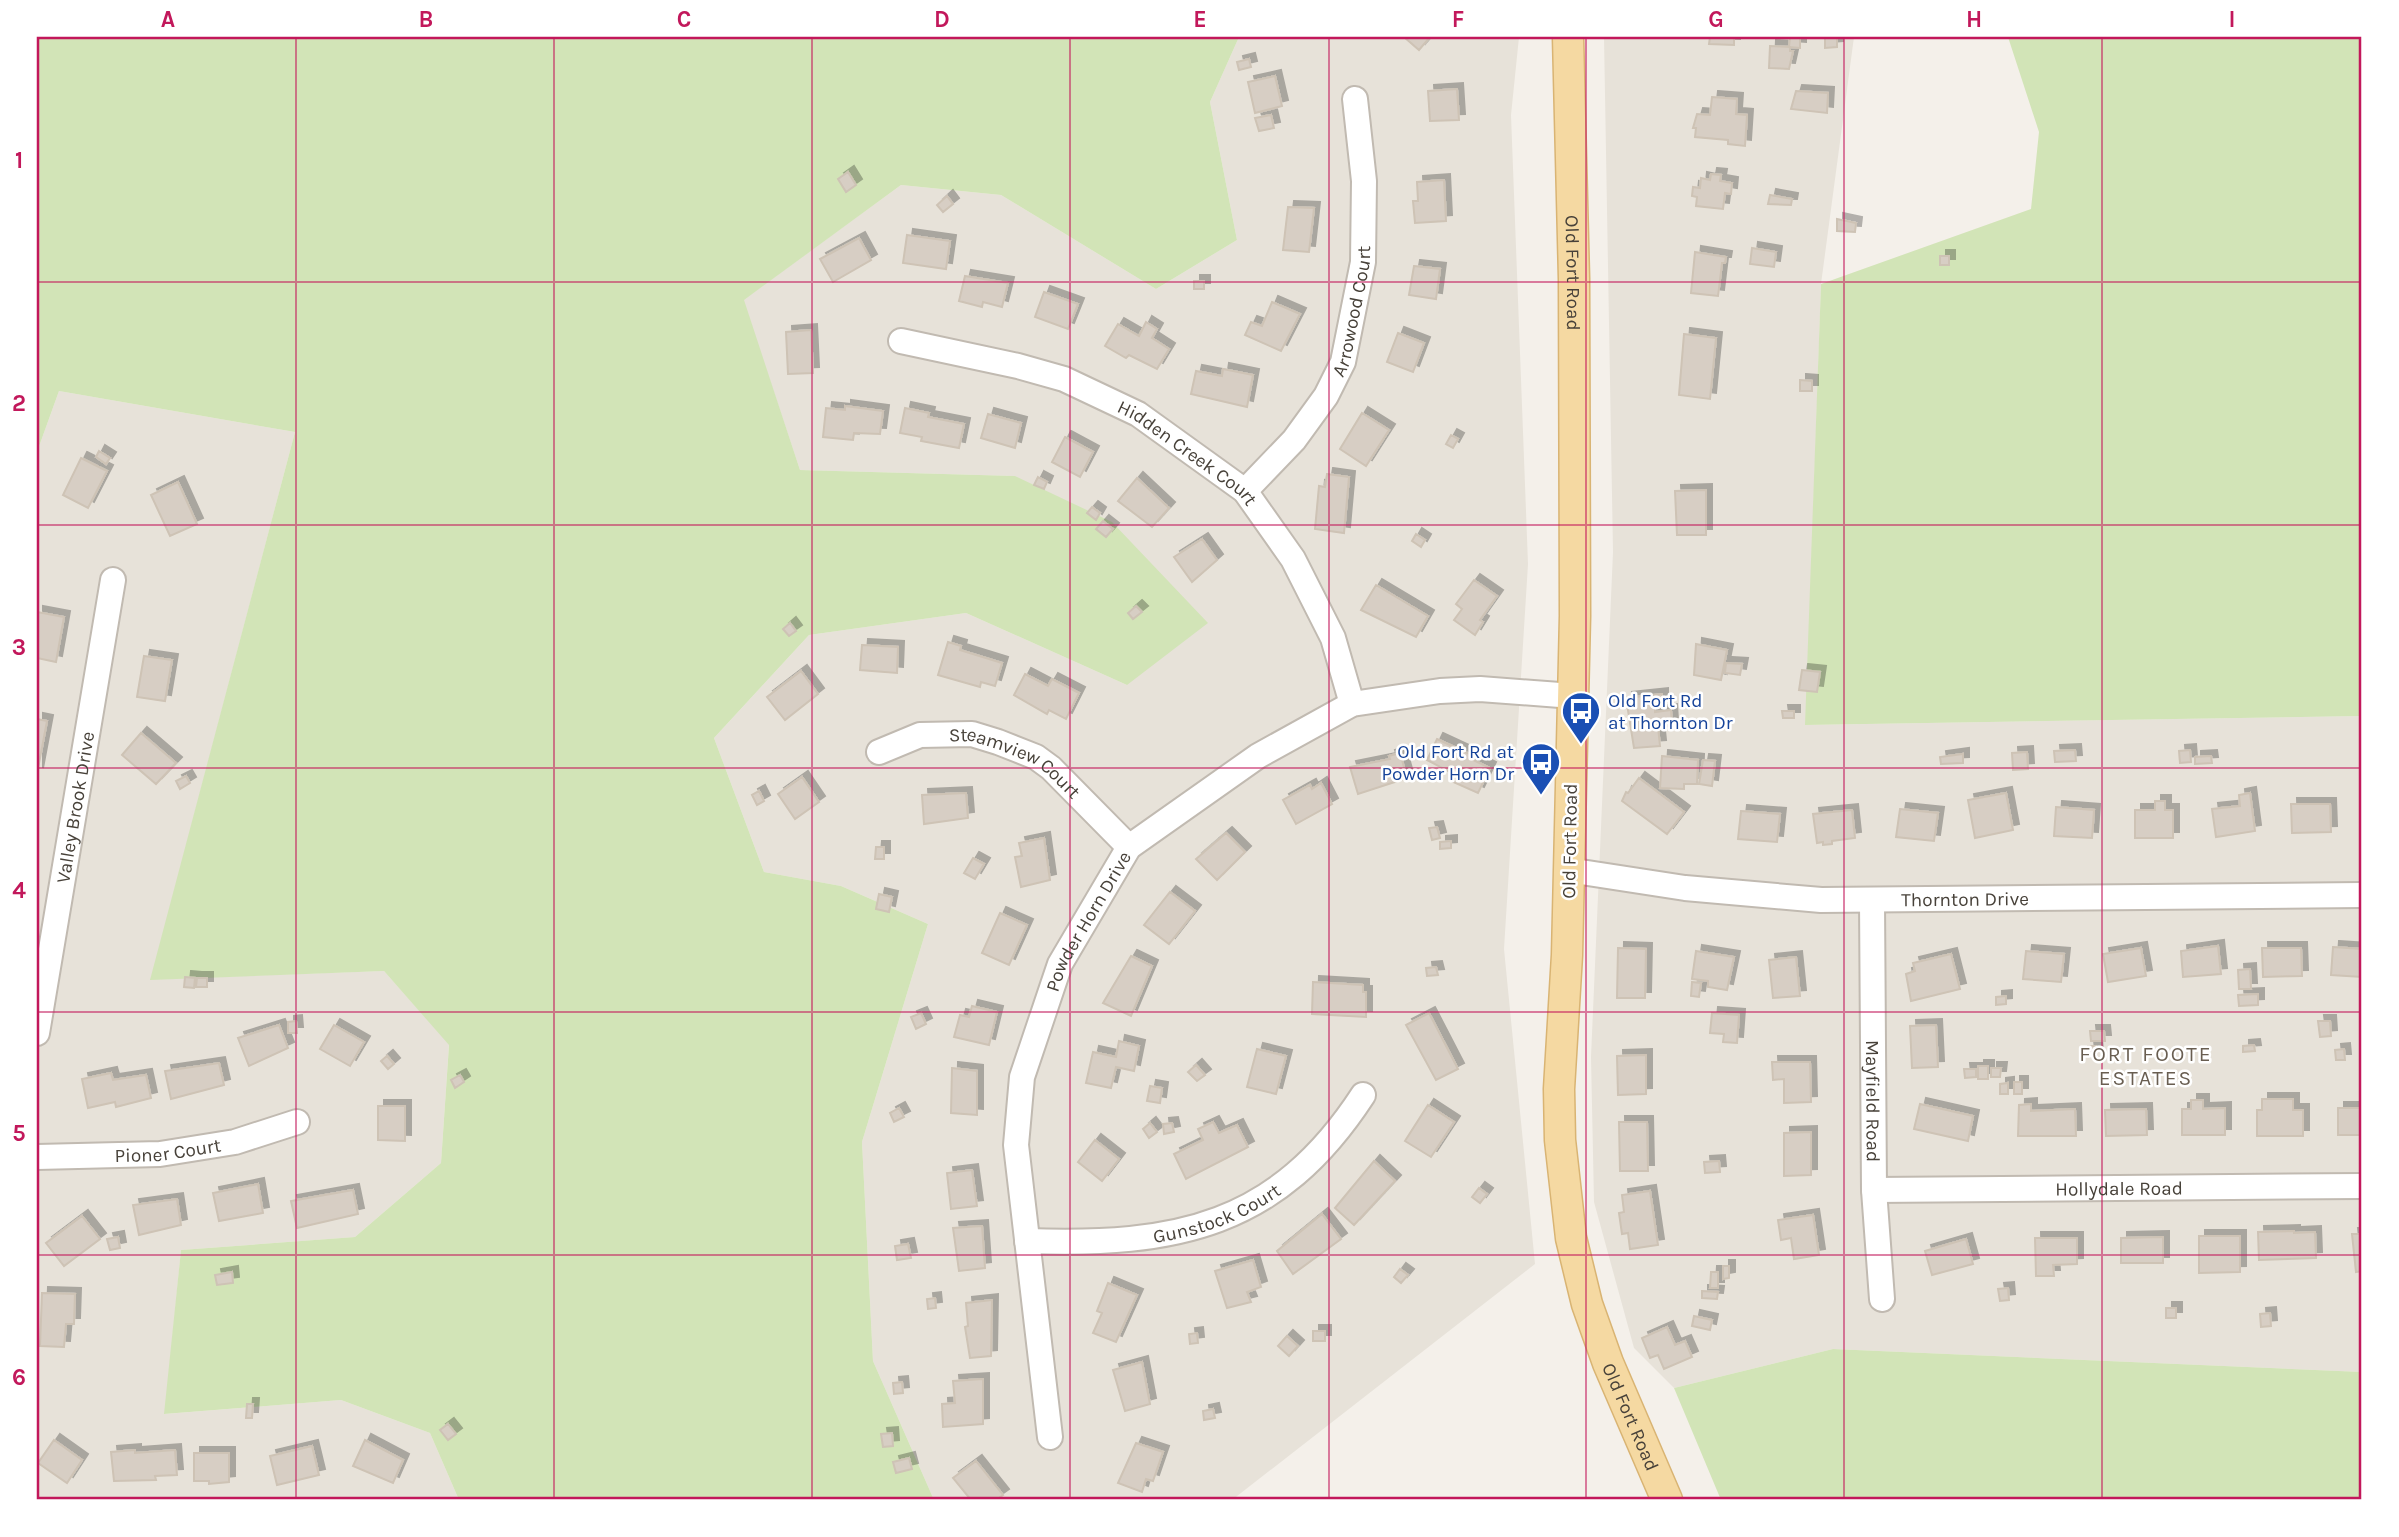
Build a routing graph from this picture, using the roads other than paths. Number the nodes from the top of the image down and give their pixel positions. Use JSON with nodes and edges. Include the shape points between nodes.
{"nodes":[{"id":1,"x":1568,"y":37,"type":"edge"},
{"id":2,"x":1355,"y":99,"type":"dead end"},
{"id":3,"x":901,"y":341,"type":"dead end"},
{"id":4,"x":1245,"y":491,"type":"junction"},
{"id":5,"x":113,"y":580,"type":"dead end"},
{"id":6,"x":1573,"y":696,"type":"junction"},
{"id":7,"x":1352,"y":704,"type":"junction"},
{"id":8,"x":879,"y":752,"type":"dead end"},
{"id":9,"x":1129,"y":847,"type":"junction"},
{"id":10,"x":1568,"y":870,"type":"junction"},
{"id":11,"x":2362,"y":895,"type":"edge"},
{"id":12,"x":1872,"y":901,"type":"junction"},
{"id":13,"x":37,"y":1033,"type":"edge"},
{"id":14,"x":1363,"y":1095,"type":"dead end"},
{"id":15,"x":297,"y":1122,"type":"dead end"},
{"id":16,"x":37,"y":1157,"type":"edge"},
{"id":17,"x":2362,"y":1186,"type":"edge"},
{"id":18,"x":1874,"y":1190,"type":"junction"},
{"id":19,"x":1027,"y":1241,"type":"junction"},
{"id":20,"x":1882,"y":1299,"type":"dead end"},
{"id":21,"x":1050,"y":1437,"type":"dead end"},
{"id":22,"x":1667,"y":1500,"type":"edge"}],
"edges":[{"from":1,"to":6,"type":"main road","name":"Old Fort Road","via":[[1574,279]]},
{"from":2,"to":4,"type":"street","name":"Arrowood Court","via":[[1364,181],[1363,262],[1343,362],[1326,396],[1294,440]]},
{"from":3,"to":4,"type":"street","name":"Hidden Creek Court","via":[[1064,379],[1138,414]]},
{"from":4,"to":7,"type":"street","name":"Hidden Creek Court","via":[[1293,559],[1333,638]]},
{"from":5,"to":13,"type":"street","name":"Valley Brook Drive"},
{"from":6,"to":7,"type":"street","name":"Powder Horn Drive","via":[[1480,689]]},
{"from":6,"to":10,"type":"main road","name":"Old Fort Road"},
{"from":7,"to":9,"type":"street","name":"Powder Horn Drive","via":[[1258,756]]},
{"from":8,"to":9,"type":"street","name":"Steamview Court","via":[[920,734],[971,734],[999,742],[1051,768]]},
{"from":9,"to":19,"type":"street","name":"Powder Horn Drive","via":[[1060,964],[1021,1077],[1016,1145]]},
{"from":10,"to":12,"type":"street","name":"Thornton Drive","via":[[1754,895]]},
{"from":10,"to":22,"type":"main road","name":"Old Fort Road","via":[[1559,1089],[1571,1238],[1608,1363]]},
{"from":11,"to":12,"type":"street","name":"Thornton Drive"},
{"from":12,"to":18,"type":"street","name":"Mayfield Road"},
{"from":14,"to":19,"type":"street","name":"Gunstock Court","via":[[1312,1161],[1268,1196],[1232,1214],[1128,1241]]},
{"from":15,"to":16,"type":"street","name":"Pioner Court","via":[[234,1142],[160,1154]]},
{"from":17,"to":18,"type":"street","name":"Hollydale Road"},
{"from":18,"to":20,"type":"street","name":"Mayfield Road"},
{"from":19,"to":21,"type":"street","name":"Powder Horn Drive"}]}
